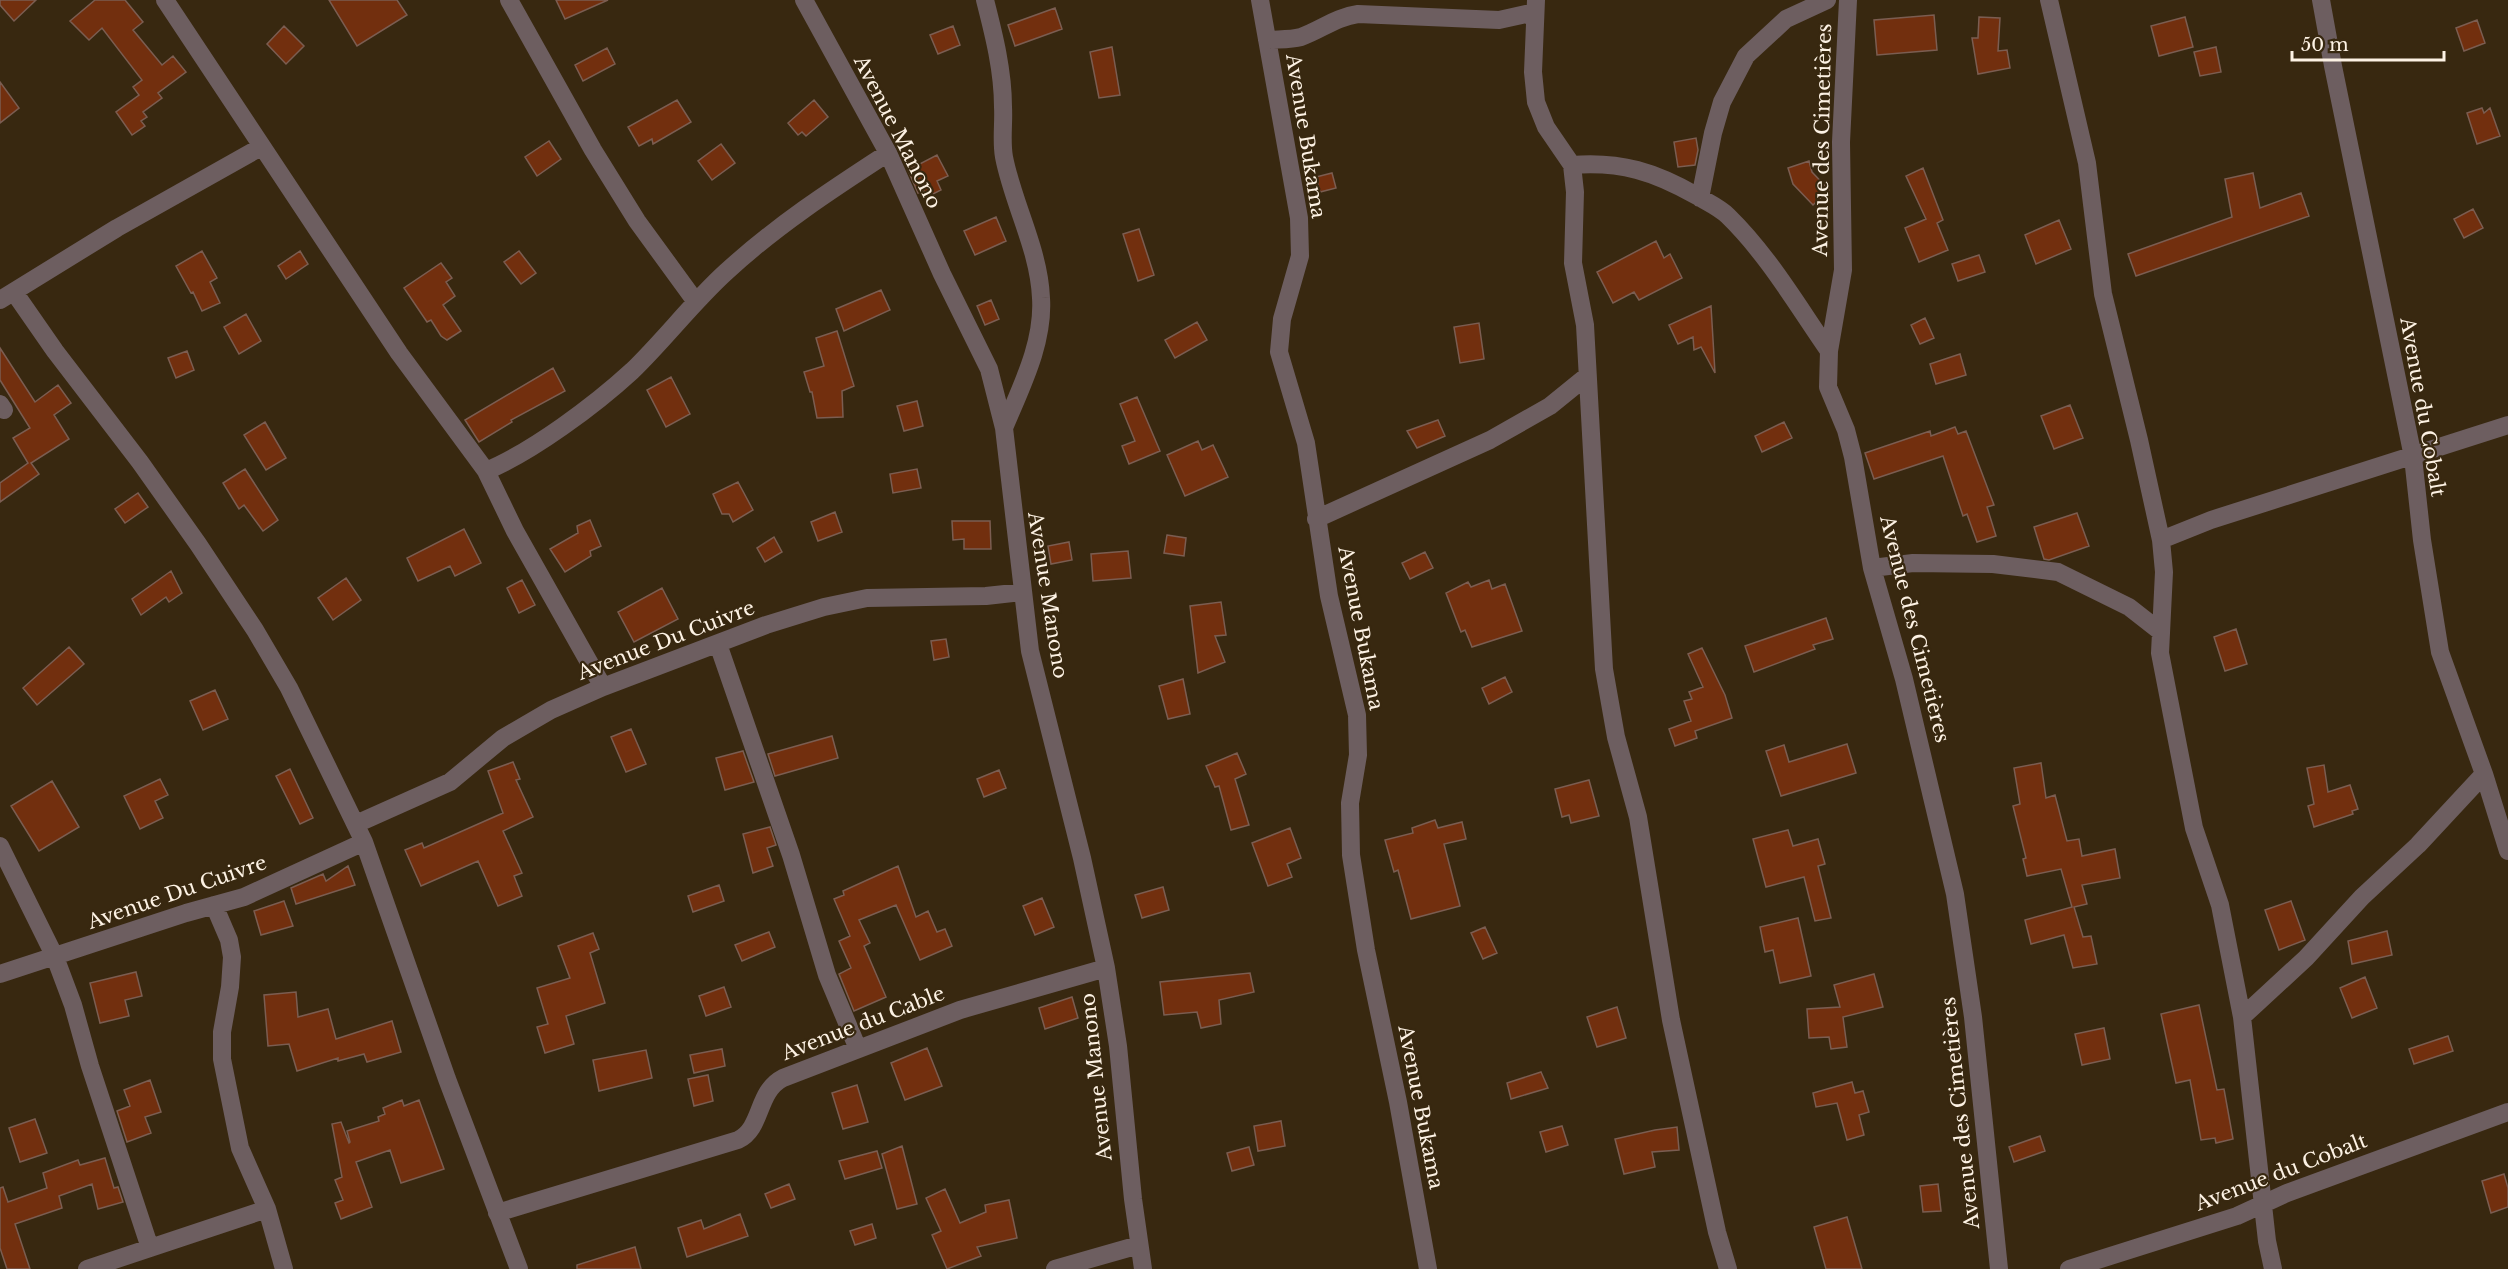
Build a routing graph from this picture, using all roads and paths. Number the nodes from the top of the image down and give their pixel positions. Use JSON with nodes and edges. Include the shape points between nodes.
{"nodes":[{"id":1,"x":165,"y":0,"type":"edge"},
{"id":2,"x":509,"y":0,"type":"edge"},
{"id":3,"x":804,"y":0,"type":"edge"},
{"id":4,"x":985,"y":0,"type":"edge"},
{"id":5,"x":1260,"y":0,"type":"edge"},
{"id":6,"x":1827,"y":0,"type":"edge"},
{"id":7,"x":1848,"y":0,"type":"edge"},
{"id":8,"x":2049,"y":0,"type":"edge"},
{"id":9,"x":2321,"y":0,"type":"edge"},
{"id":10,"x":1535,"y":6,"type":"edge"},
{"id":11,"x":1267,"y":40,"type":"junction"},
{"id":12,"x":261,"y":147,"type":"junction"},
{"id":13,"x":888,"y":153,"type":"junction"},
{"id":14,"x":1572,"y":165,"type":"junction"},
{"id":15,"x":1700,"y":198,"type":"junction"},
{"id":16,"x":7,"y":296,"type":"edge"},
{"id":17,"x":696,"y":302,"type":"junction"},
{"id":18,"x":1829,"y":351,"type":"junction"},
{"id":19,"x":1587,"y":376,"type":"junction"},
{"id":20,"x":2508,"y":425,"type":"edge"},
{"id":21,"x":1004,"y":428,"type":"junction"},
{"id":22,"x":2414,"y":457,"type":"junction"},
{"id":23,"x":486,"y":471,"type":"junction"},
{"id":24,"x":1316,"y":519,"type":"junction"},
{"id":25,"x":2162,"y":540,"type":"junction"},
{"id":26,"x":1872,"y":568,"type":"junction"},
{"id":27,"x":1023,"y":592,"type":"junction"},
{"id":28,"x":2161,"y":632,"type":"junction"},
{"id":29,"x":718,"y":644,"type":"junction"},
{"id":30,"x":603,"y":687,"type":"junction"},
{"id":31,"x":2484,"y":774,"type":"junction"},
{"id":32,"x":356,"y":824,"type":"junction"},
{"id":33,"x":364,"y":842,"type":"junction"},
{"id":34,"x":0,"y":846,"type":"edge"},
{"id":35,"x":2508,"y":851,"type":"edge"},
{"id":36,"x":214,"y":905,"type":"junction"},
{"id":37,"x":56,"y":957,"type":"junction"},
{"id":38,"x":1106,"y":968,"type":"junction"},
{"id":39,"x":0,"y":974,"type":"edge"},
{"id":40,"x":2242,"y":1017,"type":"junction"},
{"id":41,"x":858,"y":1049,"type":"junction"},
{"id":42,"x":2508,"y":1112,"type":"edge"},
{"id":43,"x":2263,"y":1204,"type":"junction"},
{"id":44,"x":267,"y":1209,"type":"junction"},
{"id":45,"x":496,"y":1214,"type":"junction"},
{"id":46,"x":1139,"y":1245,"type":"junction"},
{"id":47,"x":150,"y":1248,"type":"junction"},
{"id":48,"x":87,"y":1269,"type":"edge"},
{"id":49,"x":284,"y":1269,"type":"edge"},
{"id":50,"x":519,"y":1269,"type":"edge"},
{"id":51,"x":1055,"y":1269,"type":"edge"},
{"id":52,"x":1143,"y":1269,"type":"edge"},
{"id":53,"x":1428,"y":1269,"type":"edge"},
{"id":54,"x":1728,"y":1269,"type":"edge"},
{"id":55,"x":1999,"y":1269,"type":"edge"},
{"id":56,"x":2069,"y":1269,"type":"edge"},
{"id":57,"x":2273,"y":1269,"type":"edge"}],
"edges":[{"from":1,"to":12,"type":"street"},
{"from":2,"to":17,"type":"street","via":[[593,150],[637,221]]},
{"from":3,"to":13,"type":"street","name":"Avenue Manono"},
{"from":4,"to":21,"type":"street","via":[[995,37],[1003,96],[1004,158],[1035,261],[1041,298],[1034,354]]},
{"from":5,"to":11,"type":"street","name":"Avenue Bukama"},
{"from":6,"to":15,"type":"street","via":[[1786,19],[1746,56],[1722,102]]},
{"from":7,"to":18,"type":"street","name":"Avenue des Cimetières","via":[[1840,142],[1843,270]]},
{"from":8,"to":25,"type":"street","via":[[2087,163],[2103,294]]},
{"from":9,"to":22,"type":"street","name":"Avenue du Cobalt"},
{"from":10,"to":11,"type":"street","via":[[1499,20],[1358,14],[1329,22],[1303,36]]},
{"from":10,"to":14,"type":"street","via":[[1536,102],[1545,127]]},
{"from":11,"to":24,"type":"street","name":"Avenue Bukama","via":[[1299,218],[1300,256],[1282,319],[1279,352],[1305,443]]},
{"from":12,"to":16,"type":"street"},
{"from":12,"to":23,"type":"street","via":[[399,353]]},
{"from":13,"to":17,"type":"street","via":[[807,205]]},
{"from":13,"to":21,"type":"street","name":"Avenue Manono","via":[[989,369]]},
{"from":14,"to":15,"type":"street","via":[[1624,166],[1666,178]]},
{"from":14,"to":19,"type":"street","via":[[1573,263],[1585,325]]},
{"from":15,"to":18,"type":"street","via":[[1726,213],[1746,234]]},
{"from":16,"to":32,"type":"street","via":[[55,351],[140,462],[255,630],[290,688]]},
{"from":17,"to":23,"type":"street","via":[[632,371],[596,401],[512,459]]},
{"from":18,"to":26,"type":"street","name":"Avenue des Cimetières","via":[[1828,387],[1853,457]]},
{"from":19,"to":24,"type":"street","via":[[1550,406],[1490,440]]},
{"from":19,"to":54,"type":"street","via":[[1604,669],[1616,737],[1638,817],[1671,1020]]},
{"from":20,"to":22,"type":"street"},
{"from":21,"to":27,"type":"street","name":"Avenue Manono"},
{"from":22,"to":25,"type":"street"},
{"from":22,"to":31,"type":"street","name":"Avenue du Cobalt","via":[[2422,540],[2440,652]]},
{"from":23,"to":30,"type":"street","via":[[515,531]]},
{"from":24,"to":53,"type":"street","name":"Avenue Bukama","via":[[1337,636],[1357,716],[1358,755],[1350,804],[1351,855]]},
{"from":25,"to":28,"type":"street"},
{"from":26,"to":28,"type":"street","via":[[1913,563],[1993,564],[2058,572],[2130,607]]},
{"from":26,"to":55,"type":"street","name":"Avenue des Cimetières","via":[[1904,679],[1955,894],[1973,1017]]},
{"from":27,"to":29,"type":"street","name":"Avenue Du Cuivre","via":[[846,601]]},
{"from":27,"to":38,"type":"street","name":"Avenue Manono","via":[[1030,651]]},
{"from":28,"to":40,"type":"street","via":[[2160,653],[2194,828],[2220,905]]},
{"from":29,"to":30,"type":"street","name":"Avenue Du Cuivre"},
{"from":29,"to":41,"type":"street","via":[[791,855],[826,975]]},
{"from":30,"to":32,"type":"street","name":"Avenue Du Cuivre","via":[[503,738],[450,782]]},
{"from":31,"to":35,"type":"street","name":"Avenue du Cobalt"},
{"from":31,"to":40,"type":"street","via":[[2306,958]]},
{"from":32,"to":33,"type":"street"},
{"from":33,"to":36,"type":"street","name":"Avenue Du Cuivre","via":[[244,897]]},
{"from":33,"to":45,"type":"street"},
{"from":34,"to":37,"type":"street"},
{"from":36,"to":37,"type":"street","name":"Avenue Du Cuivre"},
{"from":36,"to":44,"type":"street","via":[[232,957],[222,1059],[240,1148]]},
{"from":37,"to":39,"type":"street","name":"Avenue Du Cuivre"},
{"from":37,"to":47,"type":"street"},
{"from":38,"to":41,"type":"street","name":"Avenue du Cable","via":[[960,1010]]},
{"from":38,"to":46,"type":"street","name":"Avenue Manono"},
{"from":40,"to":43,"type":"street"},
{"from":41,"to":45,"type":"street","name":"Avenue du Cable","via":[[774,1082],[751,1129],[738,1140]]},
{"from":42,"to":43,"type":"street","name":"Avenue du Cobalt"},
{"from":43,"to":56,"type":"street","name":"Avenue du Cobalt","via":[[2237,1216]]},
{"from":43,"to":57,"type":"street"},
{"from":44,"to":47,"type":"street"},
{"from":44,"to":49,"type":"street"},
{"from":45,"to":50,"type":"street"},
{"from":46,"to":51,"type":"street"},
{"from":46,"to":52,"type":"street","name":"Avenue Manono"},
{"from":47,"to":48,"type":"street"}]}
